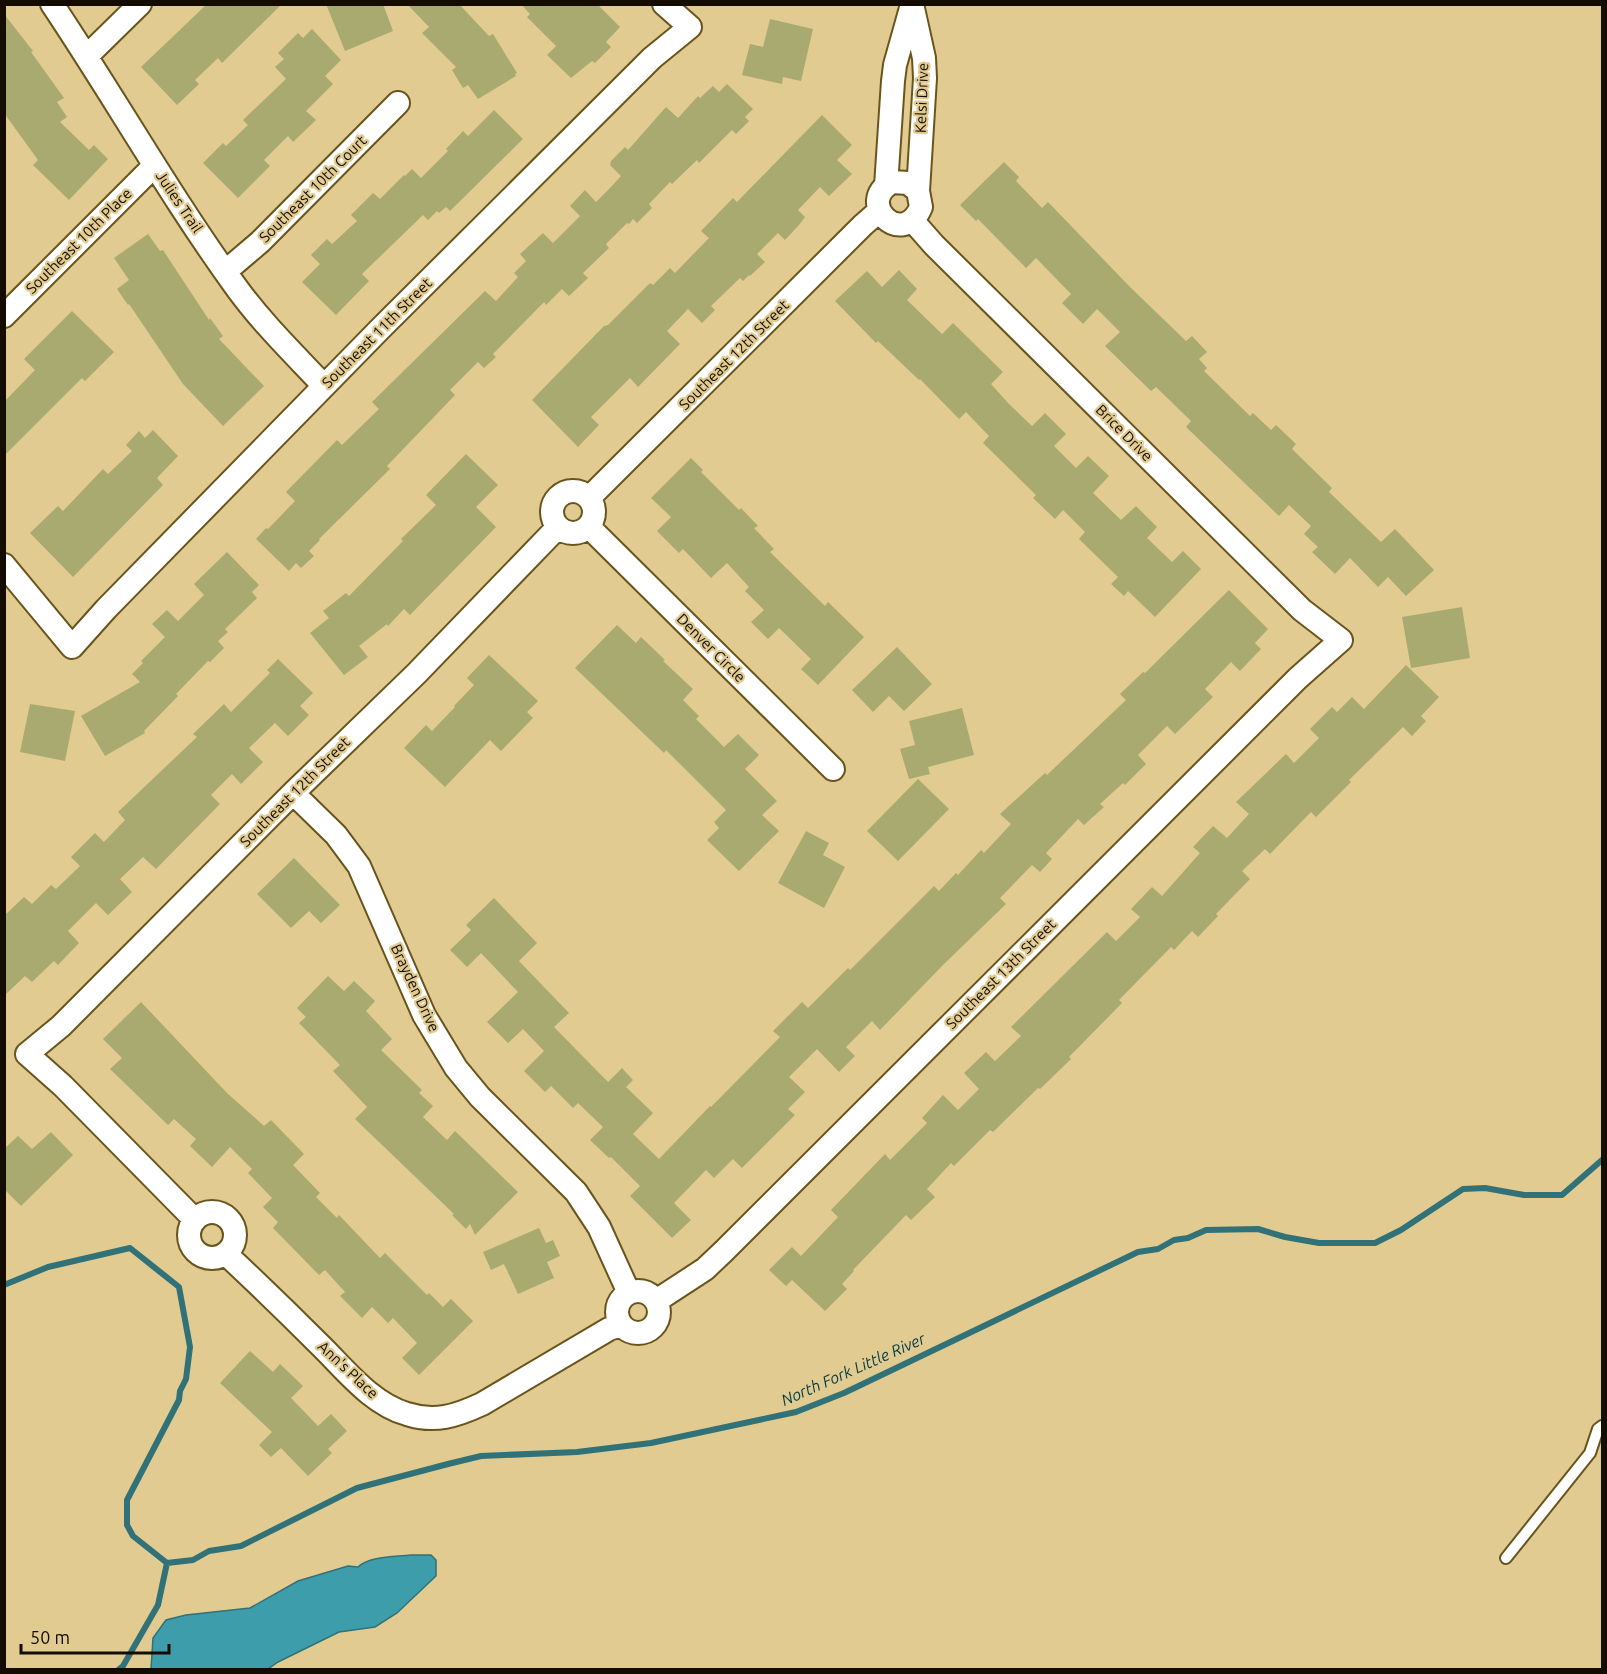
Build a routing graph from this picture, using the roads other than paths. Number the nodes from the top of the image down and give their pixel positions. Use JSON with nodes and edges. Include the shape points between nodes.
{"nodes":[{"id":1,"x":52,"y":4,"type":"edge"},
{"id":2,"x":140,"y":4,"type":"edge"},
{"id":3,"x":663,"y":4,"type":"edge"},
{"id":4,"x":912,"y":6,"type":"edge"},
{"id":5,"x":87,"y":56,"type":"junction"},
{"id":6,"x":398,"y":103,"type":"dead end"},
{"id":7,"x":154,"y":166,"type":"junction"},
{"id":8,"x":886,"y":186,"type":"junction"},
{"id":9,"x":918,"y":191,"type":"junction"},
{"id":10,"x":879,"y":211,"type":"junction"},
{"id":11,"x":912,"y":220,"type":"junction"},
{"id":12,"x":226,"y":272,"type":"junction"},
{"id":13,"x":4,"y":316,"type":"edge"},
{"id":14,"x":324,"y":386,"type":"junction"},
{"id":15,"x":589,"y":498,"type":"junction"},
{"id":16,"x":558,"y":527,"type":"junction"},
{"id":17,"x":589,"y":527,"type":"junction"},
{"id":18,"x":4,"y":565,"type":"edge"},
{"id":19,"x":1341,"y":640,"type":"joint"},
{"id":20,"x":833,"y":769,"type":"dead end"},
{"id":21,"x":293,"y":793,"type":"junction"},
{"id":22,"x":195,"y":1220,"type":"junction"},
{"id":23,"x":226,"y":1254,"type":"junction"},
{"id":24,"x":629,"y":1293,"type":"junction"},
{"id":25,"x":656,"y":1301,"type":"junction"},
{"id":26,"x":621,"y":1325,"type":"junction"},
{"id":27,"x":1602,"y":1426,"type":"edge"},
{"id":28,"x":1506,"y":1558,"type":"dead end"}],
"edges":[{"from":1,"to":5,"type":"street","name":"Julies Trail"},
{"from":2,"to":5,"type":"street"},
{"from":3,"to":14,"type":"street","name":"Southeast 11th Street","via":[[690,27],[652,58]]},
{"from":4,"to":8,"type":"street","name":"Kelsi Drive","via":[[895,65]]},
{"from":4,"to":9,"type":"street","name":"Kelsi Drive","via":[[925,78]]},
{"from":5,"to":7,"type":"street","name":"Julies Trail"},
{"from":6,"to":12,"type":"street","name":"Southeast 10th Court","via":[[260,243]]},
{"from":7,"to":12,"type":"street","name":"Julies Trail"},
{"from":7,"to":13,"type":"street","name":"Southeast 10th Place"},
{"from":8,"to":9,"type":"street","via":[[899,181]]},
{"from":8,"to":10,"type":"street","via":[[878,199]]},
{"from":9,"to":11,"type":"street","via":[[921,207]]},
{"from":10,"to":11,"type":"street","via":[[894,224]]},
{"from":10,"to":15,"type":"street","name":"Southeast 12th Street"},
{"from":11,"to":19,"type":"street","name":"Brice Drive","via":[[1302,610]]},
{"from":12,"to":14,"type":"street","name":"Julies Trail","via":[[272,332]]},
{"from":14,"to":18,"type":"street","name":"Southeast 11th Street","via":[[72,647]]},
{"from":15,"to":16,"type":"street","via":[[577,492],[561,496],[553,510]]},
{"from":15,"to":17,"type":"street","via":[[594,510]]},
{"from":16,"to":17,"type":"street","via":[[570,533]]},
{"from":16,"to":21,"type":"street","name":"Southeast 12th Street","via":[[416,674]]},
{"from":17,"to":20,"type":"street","name":"Denver Circle"},
{"from":19,"to":25,"type":"street","name":"Southeast 13th Street","via":[[1298,678],[724,1251],[705,1269]]},
{"from":21,"to":22,"type":"street","name":"Southeast 12th Street","via":[[61,1026],[27,1054]]},
{"from":21,"to":24,"type":"street","name":"Brayden Drive","via":[[336,835],[359,866],[424,1015],[456,1068],[576,1192],[599,1227]]},
{"from":22,"to":23,"type":"street","via":[[189,1240],[196,1252],[209,1258]]},
{"from":22,"to":23,"type":"street","via":[[208,1212],[220,1213],[231,1222],[235,1235]]},
{"from":23,"to":26,"type":"street","name":"Ann's Place","via":[[367,1390],[394,1409],[418,1417],[434,1419],[461,1414]]},
{"from":24,"to":25,"type":"street","via":[[644,1292]]},
{"from":24,"to":26,"type":"street","via":[[616,1311]]},
{"from":25,"to":26,"type":"street","via":[[659,1312],[651,1329],[636,1334]]},
{"from":27,"to":28,"type":"lane","via":[[1590,1454]]}]}
